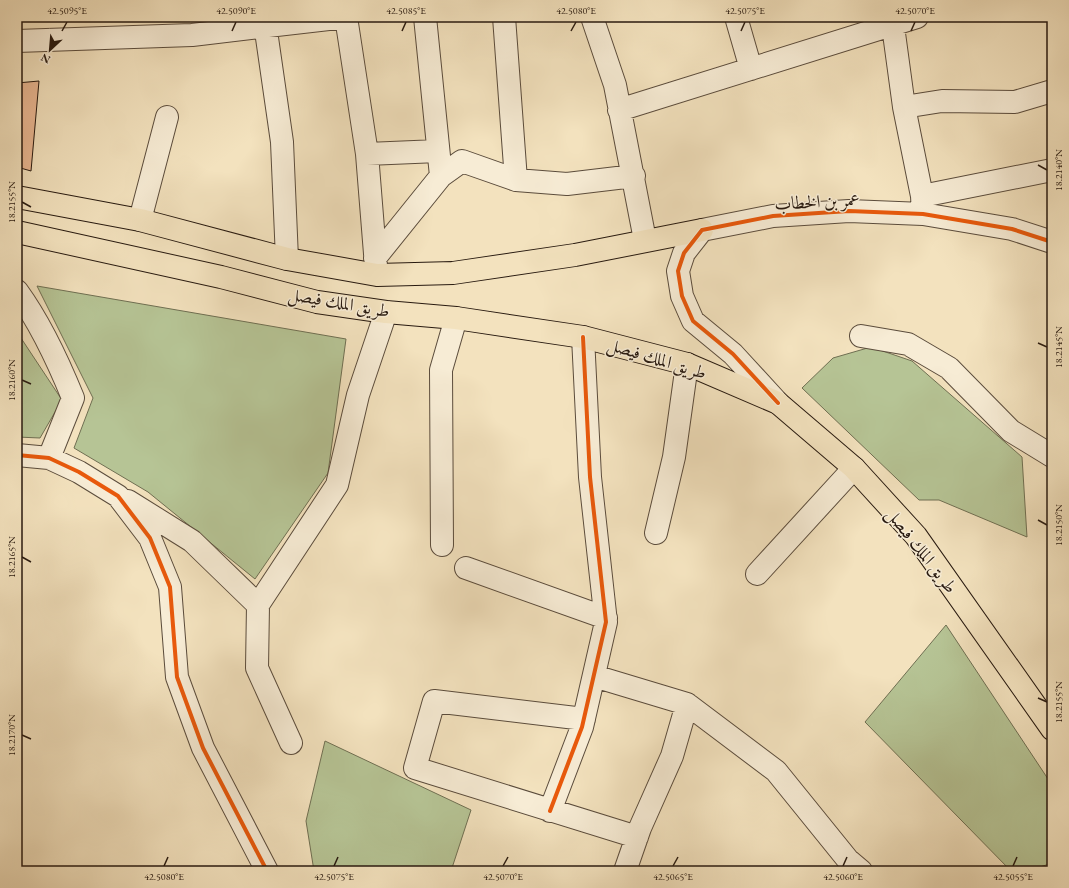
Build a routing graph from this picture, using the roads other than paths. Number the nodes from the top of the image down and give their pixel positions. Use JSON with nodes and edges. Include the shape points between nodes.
{"nodes":[{"id":1,"x":346,"y":17,"type":"edge"},
{"id":2,"x":425,"y":17,"type":"edge"},
{"id":3,"x":504,"y":17,"type":"edge"},
{"id":4,"x":592,"y":17,"type":"edge"},
{"id":5,"x":736,"y":17,"type":"edge"},
{"id":6,"x":917,"y":17,"type":"edge"},
{"id":7,"x":265,"y":21,"type":"edge"},
{"id":8,"x":891,"y":21,"type":"edge"},
{"id":9,"x":17,"y":41,"type":"edge"},
{"id":10,"x":750,"y":69,"type":"junction"},
{"id":11,"x":1052,"y":91,"type":"edge"},
{"id":12,"x":904,"y":107,"type":"junction"},
{"id":13,"x":619,"y":110,"type":"junction"},
{"id":14,"x":167,"y":117,"type":"dead end"},
{"id":15,"x":438,"y":151,"type":"junction"},
{"id":16,"x":366,"y":154,"type":"junction"},
{"id":17,"x":1052,"y":170,"type":"edge"},
{"id":18,"x":440,"y":176,"type":"junction"},
{"id":19,"x":634,"y":176,"type":"junction"},
{"id":20,"x":516,"y":180,"type":"junction"},
{"id":21,"x":17,"y":197,"type":"edge"},
{"id":22,"x":923,"y":205,"type":"junction"},
{"id":23,"x":140,"y":220,"type":"junction"},
{"id":24,"x":702,"y":230,"type":"junction"},
{"id":25,"x":17,"y":232,"type":"edge"},
{"id":26,"x":645,"y":240,"type":"junction"},
{"id":27,"x":1052,"y":242,"type":"edge"},
{"id":28,"x":287,"y":259,"type":"junction"},
{"id":29,"x":376,"y":266,"type":"junction"},
{"id":30,"x":20,"y":301,"type":"edge"},
{"id":31,"x":386,"y":312,"type":"junction"},
{"id":32,"x":456,"y":318,"type":"junction"},
{"id":33,"x":862,"y":336,"type":"dead end"},
{"id":34,"x":583,"y":337,"type":"junction"},
{"id":35,"x":688,"y":364,"type":"junction"},
{"id":36,"x":778,"y":403,"type":"junction"},
{"id":37,"x":17,"y":455,"type":"edge"},
{"id":38,"x":1052,"y":456,"type":"edge"},
{"id":39,"x":48,"y":458,"type":"junction"},
{"id":40,"x":854,"y":468,"type":"junction"},
{"id":41,"x":118,"y":496,"type":"junction"},
{"id":42,"x":656,"y":533,"type":"dead end"},
{"id":43,"x":442,"y":545,"type":"dead end"},
{"id":44,"x":466,"y":568,"type":"dead end"},
{"id":45,"x":758,"y":574,"type":"dead end"},
{"id":46,"x":258,"y":605,"type":"junction"},
{"id":47,"x":606,"y":618,"type":"junction"},
{"id":48,"x":594,"y":676,"type":"junction"},
{"id":49,"x":687,"y":704,"type":"junction"},
{"id":50,"x":584,"y":719,"type":"junction"},
{"id":51,"x":1052,"y":729,"type":"edge"},
{"id":52,"x":291,"y":743,"type":"dead end"},
{"id":53,"x":550,"y":811,"type":"junction"},
{"id":54,"x":637,"y":837,"type":"junction"},
{"id":55,"x":267,"y":871,"type":"edge"},
{"id":56,"x":625,"y":871,"type":"edge"},
{"id":57,"x":861,"y":871,"type":"edge"}],
"edges":[{"from":1,"to":7,"type":"street"},
{"from":1,"to":16,"type":"street"},
{"from":2,"to":15,"type":"street"},
{"from":3,"to":20,"type":"street"},
{"from":4,"to":13,"type":"street","via":[[615,85]]},
{"from":5,"to":10,"type":"street"},
{"from":6,"to":8,"type":"street"},
{"from":7,"to":9,"type":"street","via":[[192,35]]},
{"from":7,"to":28,"type":"street","via":[[282,142]]},
{"from":8,"to":10,"type":"street"},
{"from":8,"to":12,"type":"street"},
{"from":10,"to":13,"type":"street"},
{"from":11,"to":12,"type":"street","via":[[1015,102],[942,101]]},
{"from":12,"to":22,"type":"street"},
{"from":13,"to":19,"type":"street"},
{"from":14,"to":23,"type":"street"},
{"from":15,"to":16,"type":"street"},
{"from":15,"to":18,"type":"street"},
{"from":16,"to":29,"type":"street"},
{"from":17,"to":22,"type":"street"},
{"from":18,"to":20,"type":"street","via":[[462,161]]},
{"from":18,"to":29,"type":"street"},
{"from":19,"to":20,"type":"street","via":[[567,184]]},
{"from":19,"to":26,"type":"street"},
{"from":21,"to":23,"type":"main road","name":"طريق الملك فيصل"},
{"from":22,"to":24,"type":"street","name":"عمر بن الخطاب","via":[[773,216]]},
{"from":22,"to":27,"type":"street","name":"عمر بن الخطاب"},
{"from":23,"to":28,"type":"main road","name":"طريق الملك فيصل"},
{"from":24,"to":26,"type":"main road","name":"طريق الملك فيصل"},
{"from":24,"to":36,"type":"street","via":[[684,253],[678,271],[682,296],[693,321],[733,354]]},
{"from":25,"to":31,"type":"main road","name":"طريق الملك فيصل","via":[[221,277],[317,302]]},
{"from":26,"to":29,"type":"main road","name":"طريق الملك فيصل","via":[[574,255],[453,273]]},
{"from":28,"to":29,"type":"main road","name":"طريق الملك فيصل"},
{"from":30,"to":39,"type":"street","via":[[46,338],[73,398]]},
{"from":31,"to":32,"type":"main road","name":"طريق الملك فيصل"},
{"from":31,"to":46,"type":"street","via":[[358,395],[337,485]]},
{"from":32,"to":34,"type":"main road","name":"طريق الملك فيصل"},
{"from":32,"to":43,"type":"street","via":[[441,370]]},
{"from":33,"to":38,"type":"street","via":[[908,344],[949,368],[1011,431]]},
{"from":34,"to":35,"type":"main road","name":"طريق الملك فيصل"},
{"from":34,"to":47,"type":"street","via":[[590,476]]},
{"from":35,"to":36,"type":"main road","name":"طريق الملك فيصل"},
{"from":35,"to":42,"type":"street","via":[[674,457]]},
{"from":36,"to":40,"type":"main road","name":"طريق الملك فيصل"},
{"from":37,"to":39,"type":"street"},
{"from":39,"to":41,"type":"street","via":[[79,472]]},
{"from":40,"to":45,"type":"street"},
{"from":40,"to":51,"type":"main road","name":"طريق الملك فيصل","via":[[916,536]]},
{"from":41,"to":46,"type":"street","via":[[192,541]]},
{"from":41,"to":55,"type":"street","via":[[150,538],[170,587],[177,677],[202,748]]},
{"from":44,"to":47,"type":"street"},
{"from":46,"to":52,"type":"street","via":[[257,668]]},
{"from":47,"to":48,"type":"street"},
{"from":48,"to":49,"type":"street"},
{"from":48,"to":50,"type":"street"},
{"from":49,"to":54,"type":"street","via":[[672,756]]},
{"from":49,"to":57,"type":"street","via":[[776,771],[848,860]]},
{"from":50,"to":53,"type":"street"},
{"from":50,"to":53,"type":"street","via":[[434,702],[415,768]]},
{"from":53,"to":54,"type":"street"},
{"from":54,"to":56,"type":"street"}]}
